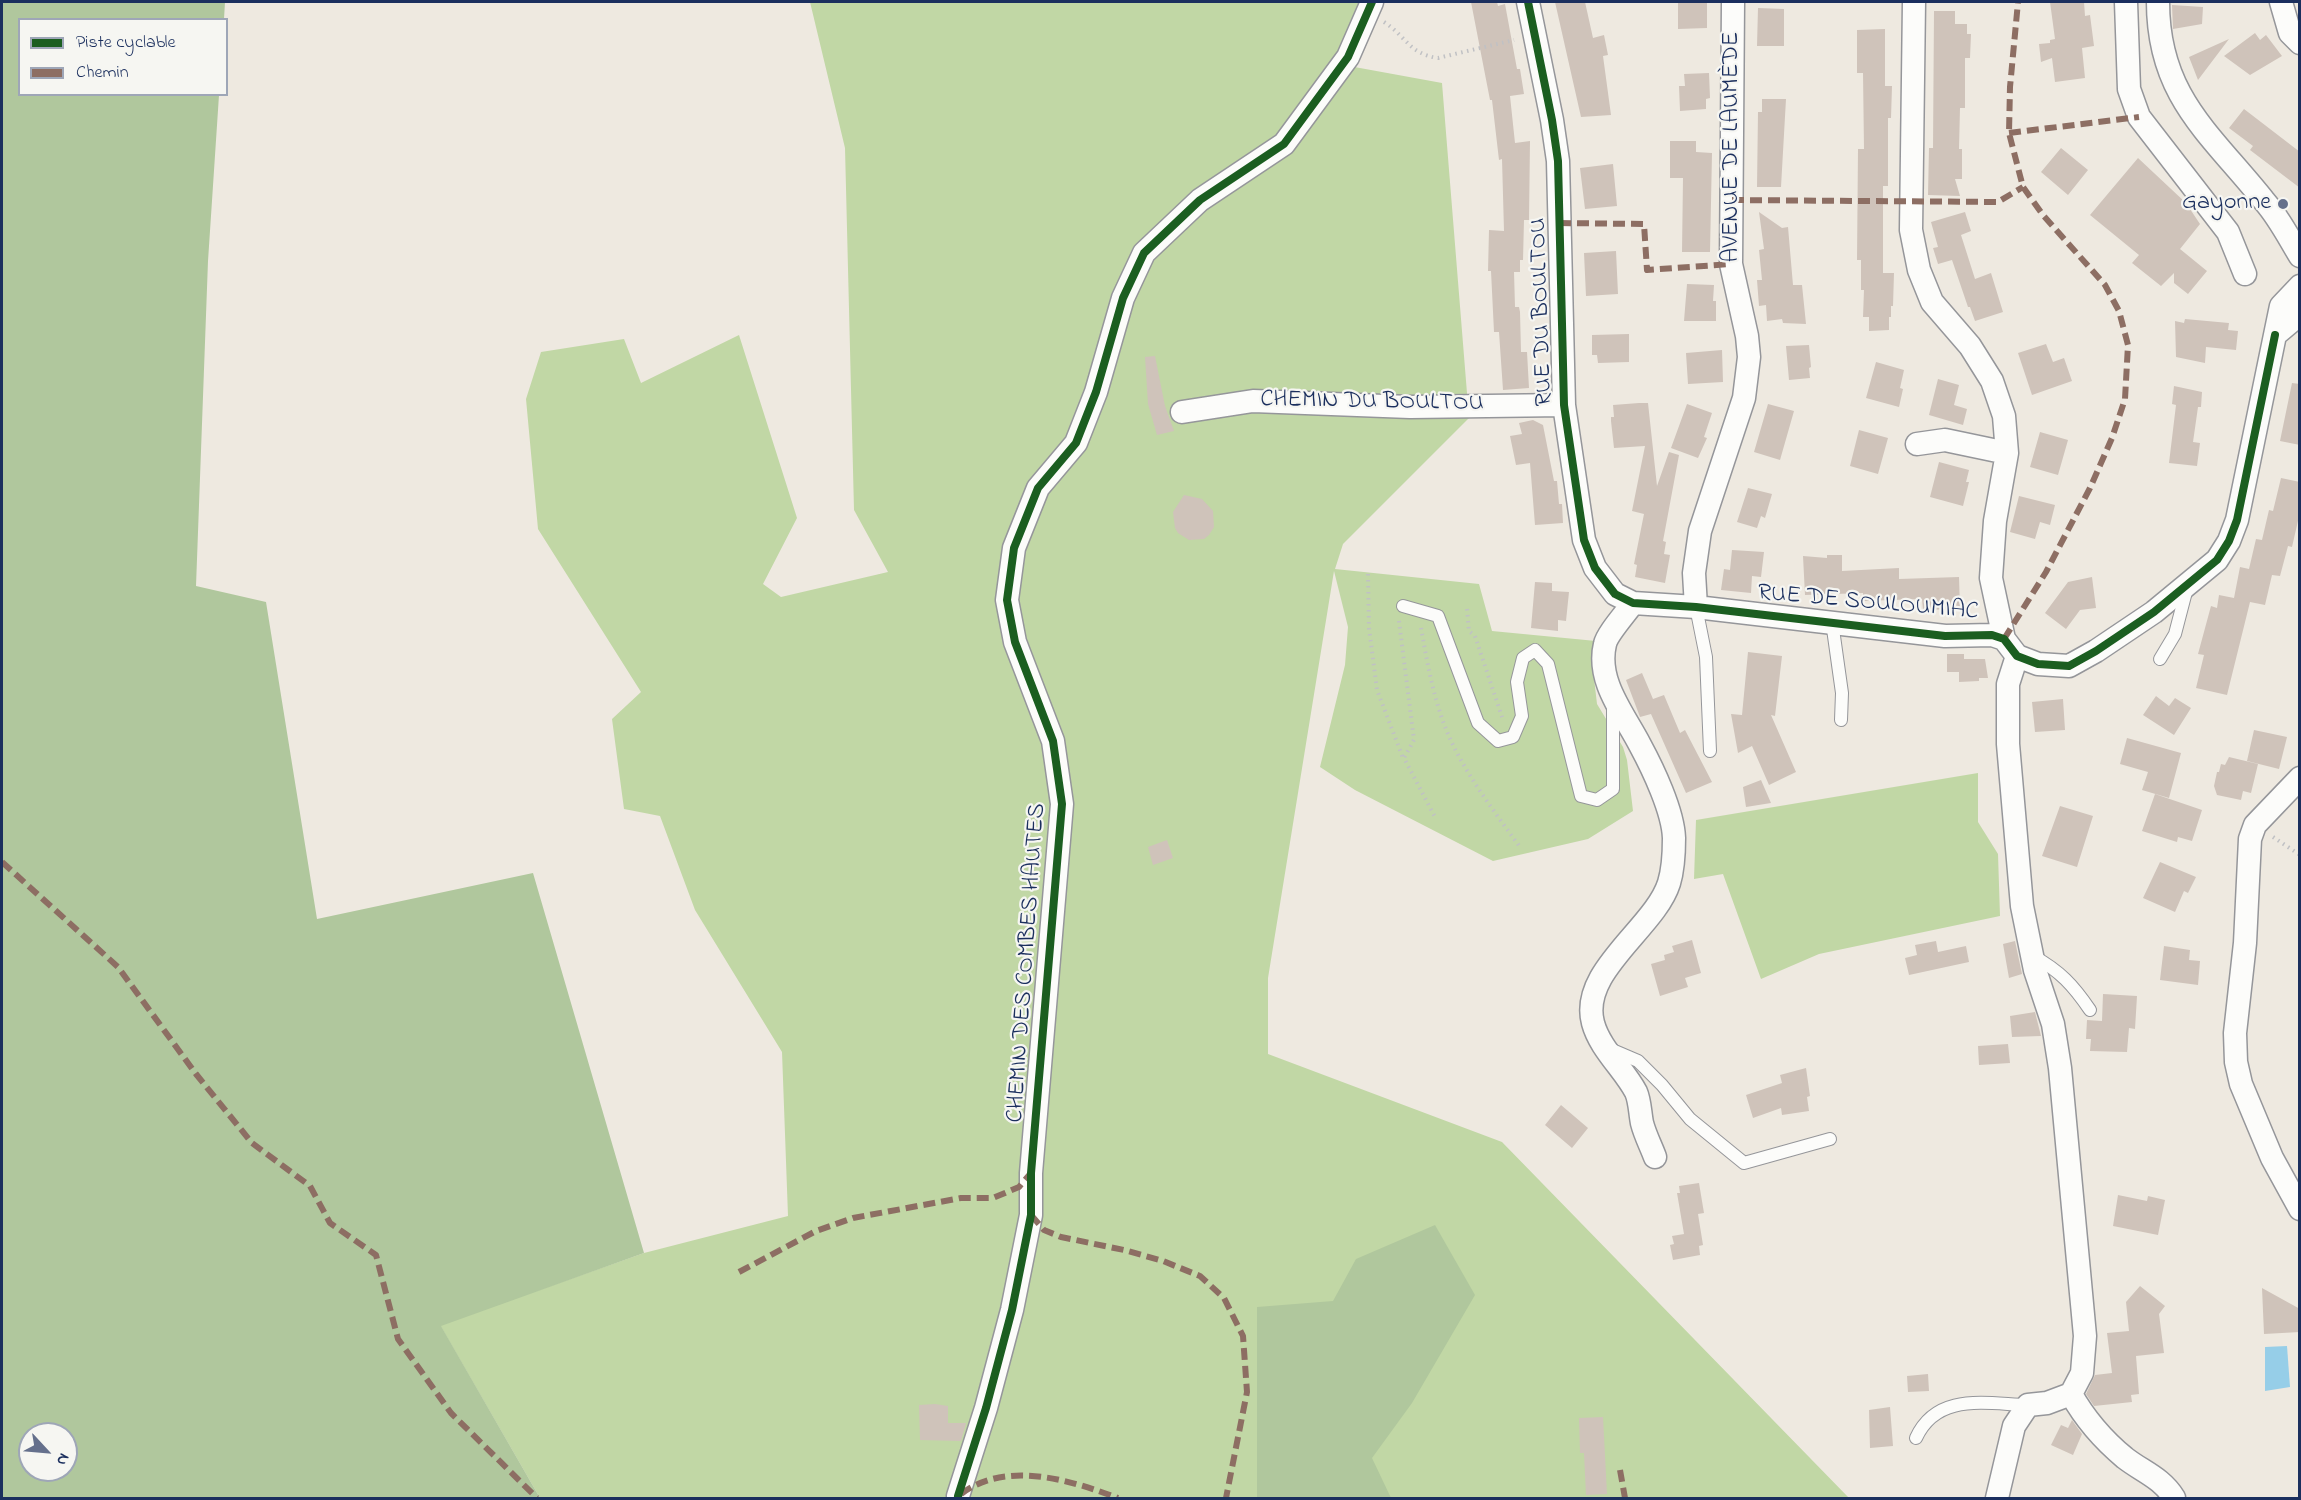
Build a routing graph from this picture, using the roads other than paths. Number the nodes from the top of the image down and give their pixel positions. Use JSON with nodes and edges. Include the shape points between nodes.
{"nodes":[{"id":1,"x":1528,"y":2,"type":"edge"},
{"id":2,"x":1734,"y":2,"type":"edge"},
{"id":3,"x":1914,"y":2,"type":"edge"},
{"id":4,"x":2127,"y":2,"type":"edge"},
{"id":5,"x":2158,"y":2,"type":"edge"},
{"id":6,"x":2281,"y":2,"type":"edge"},
{"id":7,"x":1368,"y":9,"type":"edge"},
{"id":8,"x":2300,"y":44,"type":"edge"},
{"id":9,"x":2300,"y":256,"type":"edge"},
{"id":10,"x":2245,"y":274,"type":"dead end"},
{"id":11,"x":2300,"y":286,"type":"edge"},
{"id":12,"x":2300,"y":314,"type":"edge"},
{"id":13,"x":2275,"y":335,"type":"junction"},
{"id":14,"x":1564,"y":405,"type":"junction"},
{"id":15,"x":1182,"y":412,"type":"dead end"},
{"id":16,"x":1917,"y":444,"type":"dead end"},
{"id":17,"x":2007,"y":453,"type":"junction"},
{"id":18,"x":2188,"y":584,"type":"junction"},
{"id":19,"x":1633,"y":603,"type":"junction"},
{"id":20,"x":1403,"y":606,"type":"road end"},
{"id":21,"x":1696,"y":607,"type":"junction"},
{"id":22,"x":1832,"y":622,"type":"junction"},
{"id":23,"x":2011,"y":647,"type":"junction"},
{"id":24,"x":2160,"y":659,"type":"dead end"},
{"id":25,"x":1613,"y":700,"type":"junction"},
{"id":26,"x":1841,"y":720,"type":"dead end"},
{"id":27,"x":1710,"y":751,"type":"dead end"},
{"id":28,"x":2300,"y":778,"type":"edge"},
{"id":29,"x":2031,"y":956,"type":"junction"},
{"id":30,"x":2091,"y":1010,"type":"dead end"},
{"id":31,"x":1606,"y":1047,"type":"junction"},
{"id":32,"x":1830,"y":1139,"type":"dead end"},
{"id":33,"x":1655,"y":1157,"type":"dead end"},
{"id":34,"x":2300,"y":1209,"type":"edge"},
{"id":35,"x":2071,"y":1394,"type":"junction"},
{"id":36,"x":2028,"y":1405,"type":"junction"},
{"id":37,"x":1916,"y":1438,"type":"dead end"},
{"id":38,"x":958,"y":1496,"type":"dead end"},
{"id":39,"x":1997,"y":1498,"type":"edge"},
{"id":40,"x":2174,"y":1498,"type":"edge"}],
"edges":[{"from":1,"to":14,"type":"street","name":"RUE DU BOULTOU","via":[[1558,161]]},
{"from":2,"to":21,"type":"street","name":"AVENUE DE LAUMÈDE","via":[[1731,264],[1749,357],[1744,398],[1700,531],[1694,573]]},
{"from":3,"to":17,"type":"street","via":[[1911,230],[1919,270],[1932,302],[1970,346],[1992,381],[2004,416]]},
{"from":4,"to":10,"type":"street","via":[[2129,89],[2139,117],[2228,232]]},
{"from":5,"to":9,"type":"street","via":[[2164,56],[2178,92],[2199,125],[2267,204]]},
{"from":6,"to":8,"type":"street","via":[[2290,33]]},
{"from":7,"to":38,"type":"street","name":"CHEMIN DES COMBES HAUTES","via":[[1348,57],[1284,144],[1200,200],[1144,253],[1123,298],[1096,392],[1076,443],[1038,488],[1014,548],[1007,600],[1015,642],[1053,741],[1062,804],[1030,1215],[1012,1310]]},
{"from":11,"to":13,"type":"street","name":"RUE DE SOULOUMIAC","via":[[2281,306]]},
{"from":12,"to":13,"type":"street"},
{"from":13,"to":18,"type":"street","name":"RUE DE SOULOUMIAC","via":[[2237,520],[2217,561]]},
{"from":14,"to":15,"type":"street","name":"CHEMIN DU BOULTOU","via":[[1410,407],[1253,401]]},
{"from":14,"to":19,"type":"street","name":"RUE DU BOULTOU","via":[[1584,540],[1594,568],[1615,594]]},
{"from":16,"to":17,"type":"street","via":[[1945,440]]},
{"from":17,"to":23,"type":"street","via":[[1995,521],[1991,578]]},
{"from":18,"to":23,"type":"street","name":"RUE DE SOULOUMIAC","via":[[2144,619],[2069,666],[2038,664]]},
{"from":18,"to":24,"type":"lane","via":[[2175,634]]},
{"from":19,"to":21,"type":"street","name":"RUE DE SOULOUMIAC"},
{"from":19,"to":25,"type":"street","via":[[1605,643],[1604,668]]},
{"from":20,"to":25,"type":"lane","via":[[1438,616],[1478,723],[1498,741],[1513,737],[1522,716],[1517,682],[1523,658],[1535,650],[1548,664],[1581,796],[1597,800],[1613,789]]},
{"from":21,"to":22,"type":"street","name":"RUE DE SOULOUMIAC"},
{"from":21,"to":27,"type":"lane","via":[[1706,657]]},
{"from":22,"to":23,"type":"street","name":"RUE DE SOULOUMIAC","via":[[1945,636],[1992,635]]},
{"from":22,"to":26,"type":"lane","via":[[1842,693]]},
{"from":23,"to":29,"type":"street","via":[[2008,744],[2022,906]]},
{"from":25,"to":31,"type":"street","via":[[1661,789],[1674,836],[1668,884],[1653,910],[1605,970],[1593,996],[1593,1022]]},
{"from":28,"to":34,"type":"street","via":[[2255,825],[2250,839],[2245,943],[2235,1033],[2241,1084],[2272,1158]]},
{"from":29,"to":30,"type":"lane","via":[[2054,968]]},
{"from":29,"to":35,"type":"street","via":[[2053,1024],[2060,1068],[2085,1336],[2082,1373]]},
{"from":31,"to":32,"type":"lane","via":[[1638,1061],[1690,1119],[1744,1163]]},
{"from":31,"to":33,"type":"street","via":[[1637,1094],[1642,1124]]},
{"from":35,"to":36,"type":"street"},
{"from":35,"to":40,"type":"street","via":[[2086,1420],[2125,1458],[2162,1482]]},
{"from":36,"to":37,"type":"lane","via":[[1962,1403],[1937,1410],[1921,1426]]},
{"from":36,"to":39,"type":"street","via":[[2014,1426]]}]}
